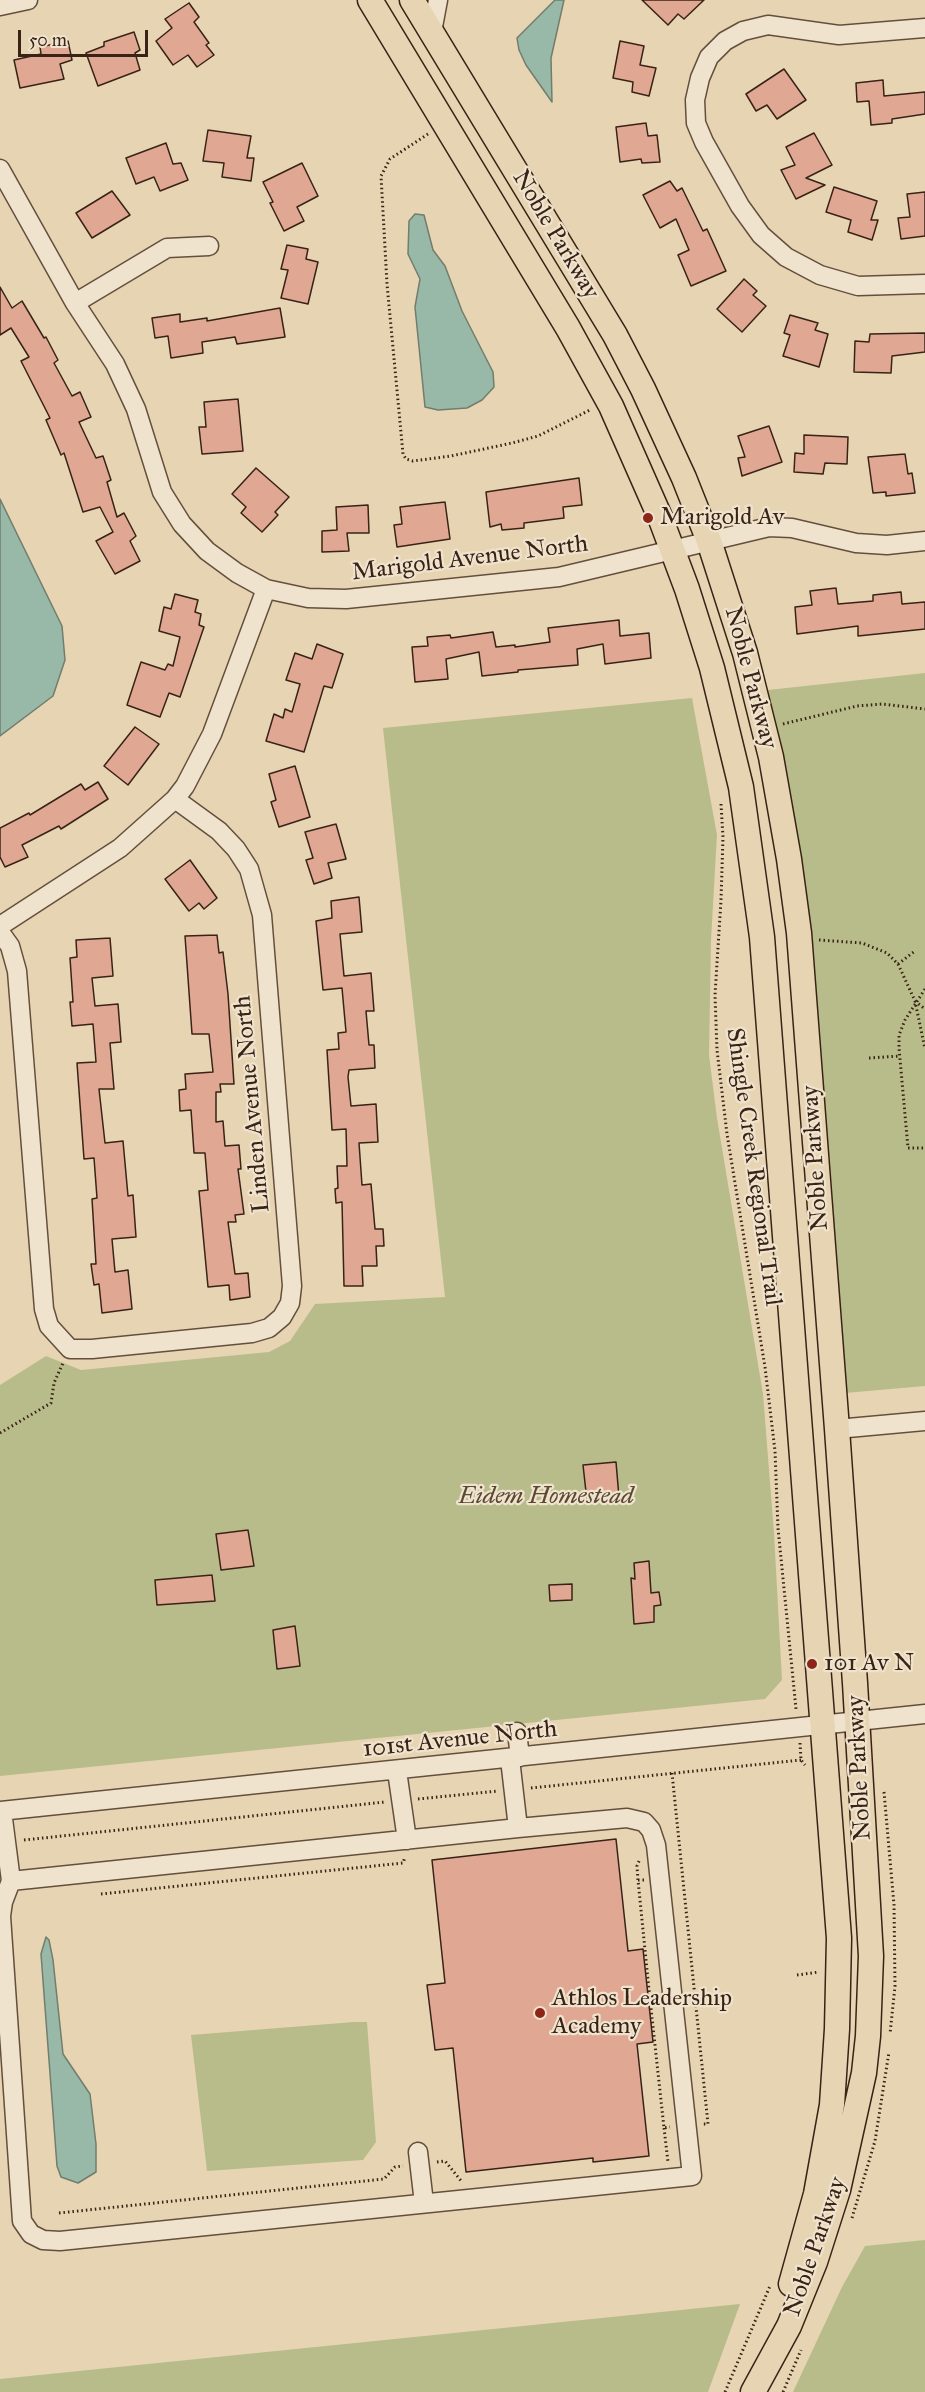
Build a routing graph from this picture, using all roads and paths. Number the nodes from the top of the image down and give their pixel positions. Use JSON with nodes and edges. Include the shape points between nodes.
{"nodes":[{"id":1,"x":28,"y":0,"type":"edge"},
{"id":2,"x":370,"y":0,"type":"edge"},
{"id":3,"x":412,"y":0,"type":"edge"},
{"id":4,"x":438,"y":0,"type":"edge"},
{"id":5,"x":0,"y":6,"type":"edge"},
{"id":6,"x":925,"y":28,"type":"edge"},
{"id":7,"x":432,"y":32,"type":"junction"},
{"id":8,"x":428,"y":134,"type":"dead end"},
{"id":9,"x":0,"y":169,"type":"edge"},
{"id":10,"x":209,"y":246,"type":"dead end"},
{"id":11,"x":925,"y":284,"type":"edge"},
{"id":12,"x":75,"y":303,"type":"junction"},
{"id":13,"x":590,"y":410,"type":"dead end"},
{"id":14,"x":925,"y":541,"type":"edge"},
{"id":15,"x":709,"y":542,"type":"junction"},
{"id":16,"x":673,"y":551,"type":"junction"},
{"id":17,"x":266,"y":589,"type":"junction"},
{"id":18,"x":925,"y":709,"type":"edge"},
{"id":19,"x":783,"y":724,"type":"dead end"},
{"id":20,"x":175,"y":799,"type":"junction"},
{"id":21,"x":721,"y":803,"type":"dead end"},
{"id":22,"x":0,"y":926,"type":"edge"},
{"id":23,"x":0,"y":932,"type":"edge"},
{"id":24,"x":818,"y":940,"type":"dead end"},
{"id":25,"x":915,"y":951,"type":"dead end"},
{"id":26,"x":898,"y":964,"type":"junction"},
{"id":27,"x":925,"y":989,"type":"edge"},
{"id":28,"x":915,"y":1001,"type":"junction"},
{"id":29,"x":925,"y":1009,"type":"edge"},
{"id":30,"x":925,"y":1049,"type":"edge"},
{"id":31,"x":900,"y":1056,"type":"junction"},
{"id":32,"x":869,"y":1058,"type":"dead end"},
{"id":33,"x":925,"y":1148,"type":"edge"},
{"id":34,"x":70,"y":1348,"type":"junction"},
{"id":35,"x":925,"y":1421,"type":"edge"},
{"id":36,"x":837,"y":1430,"type":"junction"},
{"id":37,"x":0,"y":1433,"type":"edge"},
{"id":38,"x":794,"y":1693,"type":"dead end"},
{"id":39,"x":925,"y":1714,"type":"edge"},
{"id":40,"x":857,"y":1720,"type":"junction"},
{"id":41,"x":824,"y":1724,"type":"junction"},
{"id":42,"x":517,"y":1732,"type":"dead end"},
{"id":43,"x":515,"y":1758,"type":"junction"},
{"id":44,"x":801,"y":1760,"type":"dead end"},
{"id":45,"x":397,"y":1771,"type":"junction"},
{"id":46,"x":809,"y":1772,"type":"dead end"},
{"id":47,"x":1,"y":1811,"type":"edge"},
{"id":48,"x":518,"y":1828,"type":"junction"},
{"id":49,"x":408,"y":1847,"type":"junction"},
{"id":50,"x":641,"y":1857,"type":"dead end"},
{"id":51,"x":638,"y":1880,"type":"dead end"},
{"id":52,"x":11,"y":1881,"type":"junction"},
{"id":53,"x":101,"y":1894,"type":"dead end"},
{"id":54,"x":797,"y":1975,"type":"dead end"},
{"id":55,"x":819,"y":1983,"type":"dead end"},
{"id":56,"x":664,"y":2128,"type":"dead end"},
{"id":57,"x":419,"y":2158,"type":"junction"},
{"id":58,"x":668,"y":2164,"type":"dead end"},
{"id":59,"x":464,"y":2185,"type":"dead end"},
{"id":60,"x":424,"y":2203,"type":"junction"},
{"id":61,"x":59,"y":2213,"type":"dead end"},
{"id":62,"x":772,"y":2279,"type":"dead end"},
{"id":63,"x":755,"y":2387,"type":"edge"},
{"id":64,"x":725,"y":2392,"type":"edge"}],
"edges":[{"from":1,"to":5,"type":"street"},
{"from":2,"to":16,"type":"main road","name":"Noble Parkway","via":[[611,406]]},
{"from":3,"to":7,"type":"main road","name":"Noble Parkway"},
{"from":4,"to":7,"type":"street"},
{"from":6,"to":11,"type":"street","via":[[839,35],[768,25],[743,31],[724,41],[709,57],[695,100],[696,123],[704,142],[740,206],[761,235],[786,257],[820,275],[858,286]]},
{"from":7,"to":15,"type":"main road","name":"Noble Parkway","via":[[615,335],[657,418]]},
{"from":8,"to":13,"type":"path","via":[[390,159],[381,176],[403,454],[413,461],[512,443],[538,436]]},
{"from":9,"to":12,"type":"street"},
{"from":10,"to":12,"type":"street","via":[[167,248]]},
{"from":12,"to":17,"type":"street","via":[[115,364],[136,409],[162,492],[182,524],[207,551]]},
{"from":14,"to":15,"type":"street","name":"Marigold Avenue North","via":[[856,543],[792,528],[769,527]]},
{"from":15,"to":16,"type":"street","name":"Marigold Avenue North"},
{"from":15,"to":36,"type":"main road","name":"Noble Parkway","via":[[756,692],[789,859],[804,997]]},
{"from":16,"to":17,"type":"street","name":"Marigold Avenue North","via":[[560,577],[374,596],[308,598]]},
{"from":16,"to":41,"type":"main road","name":"Noble Parkway","via":[[712,669],[741,787],[756,879]]},
{"from":17,"to":20,"type":"street","via":[[212,734]]},
{"from":18,"to":19,"type":"path","via":[[882,704],[857,706]]},
{"from":20,"to":22,"type":"street","via":[[120,848]]},
{"from":20,"to":34,"type":"street","name":"Linden Avenue North","via":[[219,831],[236,849],[257,892],[292,1286],[290,1303],[282,1317],[268,1328],[252,1333]]},
{"from":21,"to":38,"type":"path","name":"Shingle Creek Regional Trail","via":[[715,1006],[718,1059],[775,1451],[778,1528]]},
{"from":23,"to":34,"type":"street","via":[[10,946],[16,970],[45,1309],[49,1326]]},
{"from":24,"to":26,"type":"path","via":[[862,943],[887,953]]},
{"from":25,"to":26,"type":"path"},
{"from":26,"to":28,"type":"path"},
{"from":27,"to":28,"type":"path"},
{"from":28,"to":29,"type":"path"},
{"from":28,"to":30,"type":"path"},
{"from":28,"to":31,"type":"path","via":[[899,1035]]},
{"from":31,"to":32,"type":"path"},
{"from":31,"to":33,"type":"path","via":[[908,1148]]},
{"from":34,"to":37,"type":"path","via":[[54,1383],[51,1403]]},
{"from":35,"to":36,"type":"street"},
{"from":36,"to":40,"type":"main road","name":"Noble Parkway"},
{"from":39,"to":40,"type":"street","name":"101st Avenue North"},
{"from":40,"to":41,"type":"street","name":"101st Avenue North"},
{"from":40,"to":63,"type":"main road","name":"Noble Parkway","via":[[871,1956],[864,2073],[827,2228],[789,2326]]},
{"from":41,"to":43,"type":"street","name":"101st Avenue North"},
{"from":41,"to":63,"type":"main road","name":"Noble Parkway","via":[[839,1938],[832,2105],[808,2226]]},
{"from":42,"to":43,"type":"street"},
{"from":43,"to":45,"type":"street","name":"101st Avenue North"},
{"from":43,"to":48,"type":"street"},
{"from":44,"to":46,"type":"path"},
{"from":45,"to":47,"type":"street","name":"101st Avenue North"},
{"from":45,"to":49,"type":"street"},
{"from":47,"to":52,"type":"street"},
{"from":48,"to":49,"type":"street"},
{"from":48,"to":60,"type":"street","via":[[627,1818],[644,1822],[651,1830],[656,1845],[692,2176]]},
{"from":49,"to":52,"type":"street"},
{"from":49,"to":53,"type":"path","via":[[403,1863]]},
{"from":50,"to":51,"type":"path"},
{"from":52,"to":60,"type":"street","via":[[1,1916],[22,2221],[31,2234],[43,2240],[60,2241]]},
{"from":54,"to":55,"type":"path","via":[[819,1972]]},
{"from":56,"to":58,"type":"path"},
{"from":57,"to":59,"type":"path","via":[[445,2161]]},
{"from":57,"to":60,"type":"street"},
{"from":57,"to":61,"type":"path","via":[[395,2167],[384,2179]]},
{"from":62,"to":64,"type":"path"}]}
